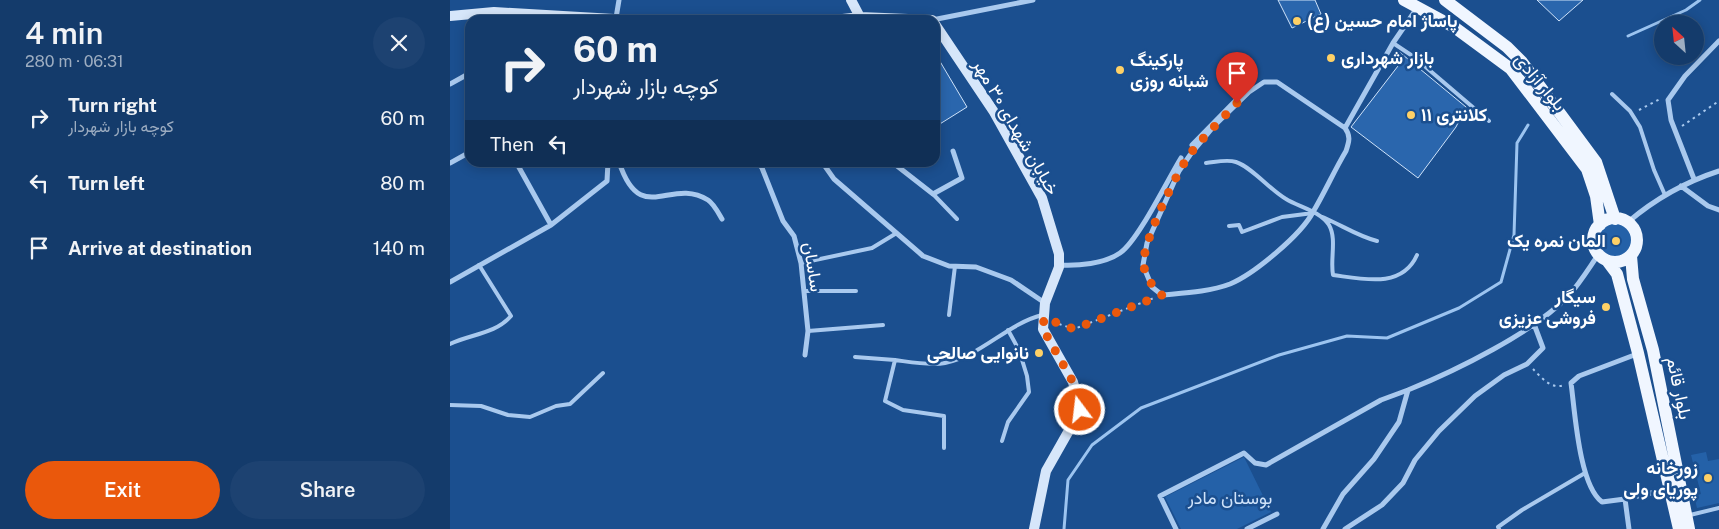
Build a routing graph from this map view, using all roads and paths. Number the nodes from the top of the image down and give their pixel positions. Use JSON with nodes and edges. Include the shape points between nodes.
{"nodes":[{"id":1,"x":619,"y":0,"type":"edge"},
{"id":2,"x":851,"y":0,"type":"edge"},
{"id":3,"x":1033,"y":0,"type":"edge"},
{"id":4,"x":1404,"y":0,"type":"edge"},
{"id":5,"x":1445,"y":0,"type":"edge"},
{"id":6,"x":1420,"y":4,"type":"edge"},
{"id":7,"x":465,"y":15,"type":"edge"},
{"id":8,"x":616,"y":15,"type":"edge"},
{"id":9,"x":859,"y":15,"type":"edge"},
{"id":10,"x":450,"y":16,"type":"edge"},
{"id":11,"x":465,"y":16,"type":"edge"},
{"id":12,"x":940,"y":18,"type":"edge"},
{"id":13,"x":450,"y":24,"type":"edge"},
{"id":14,"x":940,"y":31,"type":"edge"},
{"id":15,"x":1719,"y":41,"type":"edge"},
{"id":16,"x":1393,"y":43,"type":"junction"},
{"id":17,"x":1517,"y":66,"type":"junction"},
{"id":18,"x":465,"y":76,"type":"edge"},
{"id":19,"x":1262,"y":83,"type":"junction"},
{"id":20,"x":450,"y":84,"type":"edge"},
{"id":21,"x":1612,"y":94,"type":"dead end"},
{"id":22,"x":1668,"y":100,"type":"junction"},
{"id":23,"x":1719,"y":101,"type":"edge"},
{"id":24,"x":1632,"y":114,"type":"junction"},
{"id":25,"x":1489,"y":121,"type":"dead end"},
{"id":26,"x":1345,"y":128,"type":"junction"},
{"id":27,"x":1676,"y":130,"type":"junction"},
{"id":28,"x":1192,"y":145,"type":"dead end"},
{"id":29,"x":953,"y":151,"type":"dead end"},
{"id":30,"x":465,"y":155,"type":"edge"},
{"id":31,"x":1181,"y":158,"type":"dead end"},
{"id":32,"x":450,"y":164,"type":"edge"},
{"id":33,"x":1206,"y":164,"type":"dead end"},
{"id":34,"x":1591,"y":166,"type":"junction"},
{"id":35,"x":519,"y":167,"type":"edge"},
{"id":36,"x":609,"y":167,"type":"edge"},
{"id":37,"x":620,"y":167,"type":"edge"},
{"id":38,"x":761,"y":167,"type":"edge"},
{"id":39,"x":826,"y":167,"type":"edge"},
{"id":40,"x":898,"y":167,"type":"edge"},
{"id":41,"x":1719,"y":171,"type":"edge"},
{"id":42,"x":1694,"y":179,"type":"junction"},
{"id":43,"x":1681,"y":186,"type":"junction"},
{"id":44,"x":933,"y":194,"type":"junction"},
{"id":45,"x":1666,"y":194,"type":"junction"},
{"id":46,"x":1719,"y":210,"type":"edge"},
{"id":47,"x":1314,"y":213,"type":"junction"},
{"id":48,"x":722,"y":219,"type":"dead end"},
{"id":49,"x":957,"y":220,"type":"dead end"},
{"id":50,"x":1622,"y":220,"type":"junction"},
{"id":51,"x":551,"y":225,"type":"junction"},
{"id":52,"x":1600,"y":225,"type":"junction"},
{"id":53,"x":1229,"y":226,"type":"dead end"},
{"id":54,"x":895,"y":234,"type":"junction"},
{"id":55,"x":1377,"y":241,"type":"dead end"},
{"id":56,"x":1418,"y":255,"type":"dead end"},
{"id":57,"x":1631,"y":256,"type":"junction"},
{"id":58,"x":1603,"y":258,"type":"junction"},
{"id":59,"x":801,"y":263,"type":"junction"},
{"id":60,"x":1059,"y":265,"type":"junction"},
{"id":61,"x":479,"y":266,"type":"junction"},
{"id":62,"x":955,"y":266,"type":"junction"},
{"id":63,"x":450,"y":282,"type":"edge"},
{"id":64,"x":804,"y":291,"type":"junction"},
{"id":65,"x":856,"y":291,"type":"dead end"},
{"id":66,"x":1162,"y":295,"type":"junction"},
{"id":67,"x":1045,"y":303,"type":"junction"},
{"id":68,"x":948,"y":315,"type":"dead end"},
{"id":69,"x":1044,"y":316,"type":"junction"},
{"id":70,"x":1534,"y":324,"type":"junction"},
{"id":71,"x":883,"y":325,"type":"dead end"},
{"id":72,"x":1008,"y":330,"type":"junction"},
{"id":73,"x":808,"y":331,"type":"junction"},
{"id":74,"x":450,"y":344,"type":"edge"},
{"id":75,"x":1638,"y":353,"type":"junction"},
{"id":76,"x":805,"y":355,"type":"dead end"},
{"id":77,"x":855,"y":357,"type":"dead end"},
{"id":78,"x":895,"y":360,"type":"junction"},
{"id":79,"x":1527,"y":364,"type":"junction"},
{"id":80,"x":602,"y":373,"type":"dead end"},
{"id":81,"x":1571,"y":383,"type":"junction"},
{"id":82,"x":1408,"y":390,"type":"junction"},
{"id":83,"x":450,"y":405,"type":"edge"},
{"id":84,"x":1002,"y":440,"type":"dead end"},
{"id":85,"x":944,"y":448,"type":"dead end"},
{"id":86,"x":1585,"y":473,"type":"junction"},
{"id":87,"x":1670,"y":488,"type":"junction"},
{"id":88,"x":1625,"y":499,"type":"junction"},
{"id":89,"x":1719,"y":508,"type":"edge"},
{"id":90,"x":1276,"y":514,"type":"dead end"},
{"id":91,"x":1688,"y":515,"type":"junction"},
{"id":92,"x":1034,"y":529,"type":"edge"},
{"id":93,"x":1176,"y":529,"type":"edge"},
{"id":94,"x":1247,"y":529,"type":"edge"},
{"id":95,"x":1323,"y":529,"type":"edge"},
{"id":96,"x":1345,"y":529,"type":"edge"},
{"id":97,"x":1499,"y":529,"type":"edge"},
{"id":98,"x":1629,"y":529,"type":"edge"},
{"id":99,"x":1678,"y":529,"type":"edge"},
{"id":100,"x":1689,"y":529,"type":"edge"}],
"edges":[{"from":1,"to":8,"type":"street"},
{"from":2,"to":9,"type":"main road"},
{"from":3,"to":12,"type":"street"},
{"from":4,"to":6,"type":"main road","name":"بلوار آزادی"},
{"from":5,"to":17,"type":"main road","name":"بلوار آزادی","via":[[1508,47]]},
{"from":6,"to":16,"type":"street"},
{"from":6,"to":17,"type":"main road","name":"بلوار آزادی"},
{"from":7,"to":10,"type":"main road"},
{"from":11,"to":13,"type":"main road"},
{"from":14,"to":60,"type":"main road","name":"خیابان شهدای ۳۰ مهر","via":[[994,112],[1042,198],[1059,254]]},
{"from":15,"to":22,"type":"street","via":[[1685,76]]},
{"from":16,"to":25,"type":"lane","via":[[1429,69]]},
{"from":16,"to":26,"type":"street"},
{"from":17,"to":34,"type":"main road","name":"بلوار آزادی"},
{"from":18,"to":20,"type":"street"},
{"from":19,"to":26,"type":"street","via":[[1277,82]]},
{"from":19,"to":28,"type":"street","via":[[1255,83]]},
{"from":19,"to":66,"type":"street","via":[[1214,126],[1179,171],[1147,243],[1143,265],[1152,287]]},
{"from":21,"to":24,"type":"lane"},
{"from":22,"to":24,"type":"path","via":[[1658,99]]},
{"from":22,"to":27,"type":"street"},
{"from":23,"to":27,"type":"path"},
{"from":24,"to":45,"type":"lane"},
{"from":26,"to":47,"type":"street","via":[[1349,133],[1346,151]]},
{"from":27,"to":42,"type":"street"},
{"from":29,"to":44,"type":"street","via":[[962,178]]},
{"from":30,"to":32,"type":"street"},
{"from":31,"to":60,"type":"street","via":[[1146,219],[1120,253],[1096,262]]},
{"from":33,"to":47,"type":"lane","via":[[1224,160],[1237,162],[1285,199]]},
{"from":34,"to":50,"type":"main road","name":"بلوار آزادی"},
{"from":34,"to":52,"type":"main road","name":"بلوار آزادی"},
{"from":35,"to":51,"type":"street"},
{"from":36,"to":51,"type":"street","via":[[607,180]]},
{"from":37,"to":48,"type":"street","via":[[633,192],[645,198],[692,195],[709,200]]},
{"from":38,"to":59,"type":"street","name":"ساسان","via":[[783,221],[794,236]]},
{"from":39,"to":54,"type":"street","via":[[834,179]]},
{"from":40,"to":44,"type":"street"},
{"from":41,"to":42,"type":"street"},
{"from":42,"to":43,"type":"street"},
{"from":43,"to":45,"type":"street"},
{"from":43,"to":46,"type":"street"},
{"from":44,"to":49,"type":"lane"},
{"from":45,"to":50,"type":"street"},
{"from":47,"to":53,"type":"lane","via":[[1282,217],[1242,232],[1239,225]]},
{"from":47,"to":55,"type":"lane","via":[[1361,237]]},
{"from":47,"to":56,"type":"lane","via":[[1329,225],[1333,275],[1387,280],[1413,266]]},
{"from":47,"to":66,"type":"street","via":[[1296,236],[1230,283],[1191,293]]},
{"from":50,"to":52,"type":"main road"},
{"from":50,"to":57,"type":"main road","via":[[1632,227],[1637,238]]},
{"from":51,"to":61,"type":"street"},
{"from":52,"to":58,"type":"main road","via":[[1593,243]]},
{"from":54,"to":59,"type":"lane","via":[[872,248]]},
{"from":54,"to":62,"type":"street","via":[[924,256]]},
{"from":57,"to":58,"type":"main road","via":[[1620,262]]},
{"from":57,"to":91,"type":"main road","name":"بلوار قائم","via":[[1633,279],[1653,350]]},
{"from":58,"to":70,"type":"street","via":[[1569,296]]},
{"from":58,"to":75,"type":"main road","name":"بلوار قائم","via":[[1616,274]]},
{"from":59,"to":64,"type":"street","name":"ساسان"},
{"from":60,"to":67,"type":"main road","name":"خیابان شهدای ۳۰ مهر"},
{"from":61,"to":63,"type":"street"},
{"from":61,"to":74,"type":"lane","via":[[511,316],[504,324],[482,335]]},
{"from":62,"to":67,"type":"street","via":[[976,267],[1010,280]]},
{"from":62,"to":68,"type":"lane"},
{"from":64,"to":65,"type":"lane"},
{"from":64,"to":73,"type":"street","name":"ساسان"},
{"from":66,"to":69,"type":"path","via":[[1074,329]]},
{"from":67,"to":69,"type":"main road","name":"خیابان شهدای ۳۰ مهر"},
{"from":69,"to":72,"type":"lane","via":[[1024,319]]},
{"from":69,"to":92,"type":"main road","name":"خیابان شهدای ۳۰ مهر","via":[[1043,329],[1073,382],[1080,410],[1046,471]]},
{"from":70,"to":79,"type":"street","via":[[1543,348]]},
{"from":70,"to":82,"type":"street","via":[[1513,338]]},
{"from":71,"to":73,"type":"lane"},
{"from":72,"to":78,"type":"lane","via":[[965,355],[944,363]]},
{"from":72,"to":84,"type":"lane","via":[[1028,376],[1029,392],[1008,422]]},
{"from":73,"to":76,"type":"street","name":"ساسان"},
{"from":75,"to":81,"type":"street","via":[[1579,376]]},
{"from":75,"to":87,"type":"main road","name":"بلوار قائم"},
{"from":77,"to":78,"type":"lane"},
{"from":78,"to":85,"type":"lane","via":[[886,401],[903,410],[944,416]]},
{"from":79,"to":81,"type":"path","via":[[1550,385],[1559,387]]},
{"from":79,"to":96,"type":"street","via":[[1504,375],[1475,396],[1438,431],[1393,494]]},
{"from":80,"to":83,"type":"lane","via":[[570,404],[530,416],[508,415],[481,406]]},
{"from":81,"to":86,"type":"street"},
{"from":82,"to":93,"type":"street","via":[[1381,400],[1266,464],[1255,463],[1244,453],[1160,496]]},
{"from":82,"to":95,"type":"street","via":[[1399,422],[1374,459],[1343,494]]},
{"from":86,"to":88,"type":"street","via":[[1593,496],[1602,502]]},
{"from":86,"to":97,"type":"lane","via":[[1522,510]]},
{"from":87,"to":88,"type":"street"},
{"from":87,"to":99,"type":"main road","name":"بلوار قائم"},
{"from":88,"to":98,"type":"street"},
{"from":89,"to":91,"type":"lane"},
{"from":90,"to":94,"type":"street"},
{"from":91,"to":100,"type":"main road","name":"بلوار قائم"}]}
